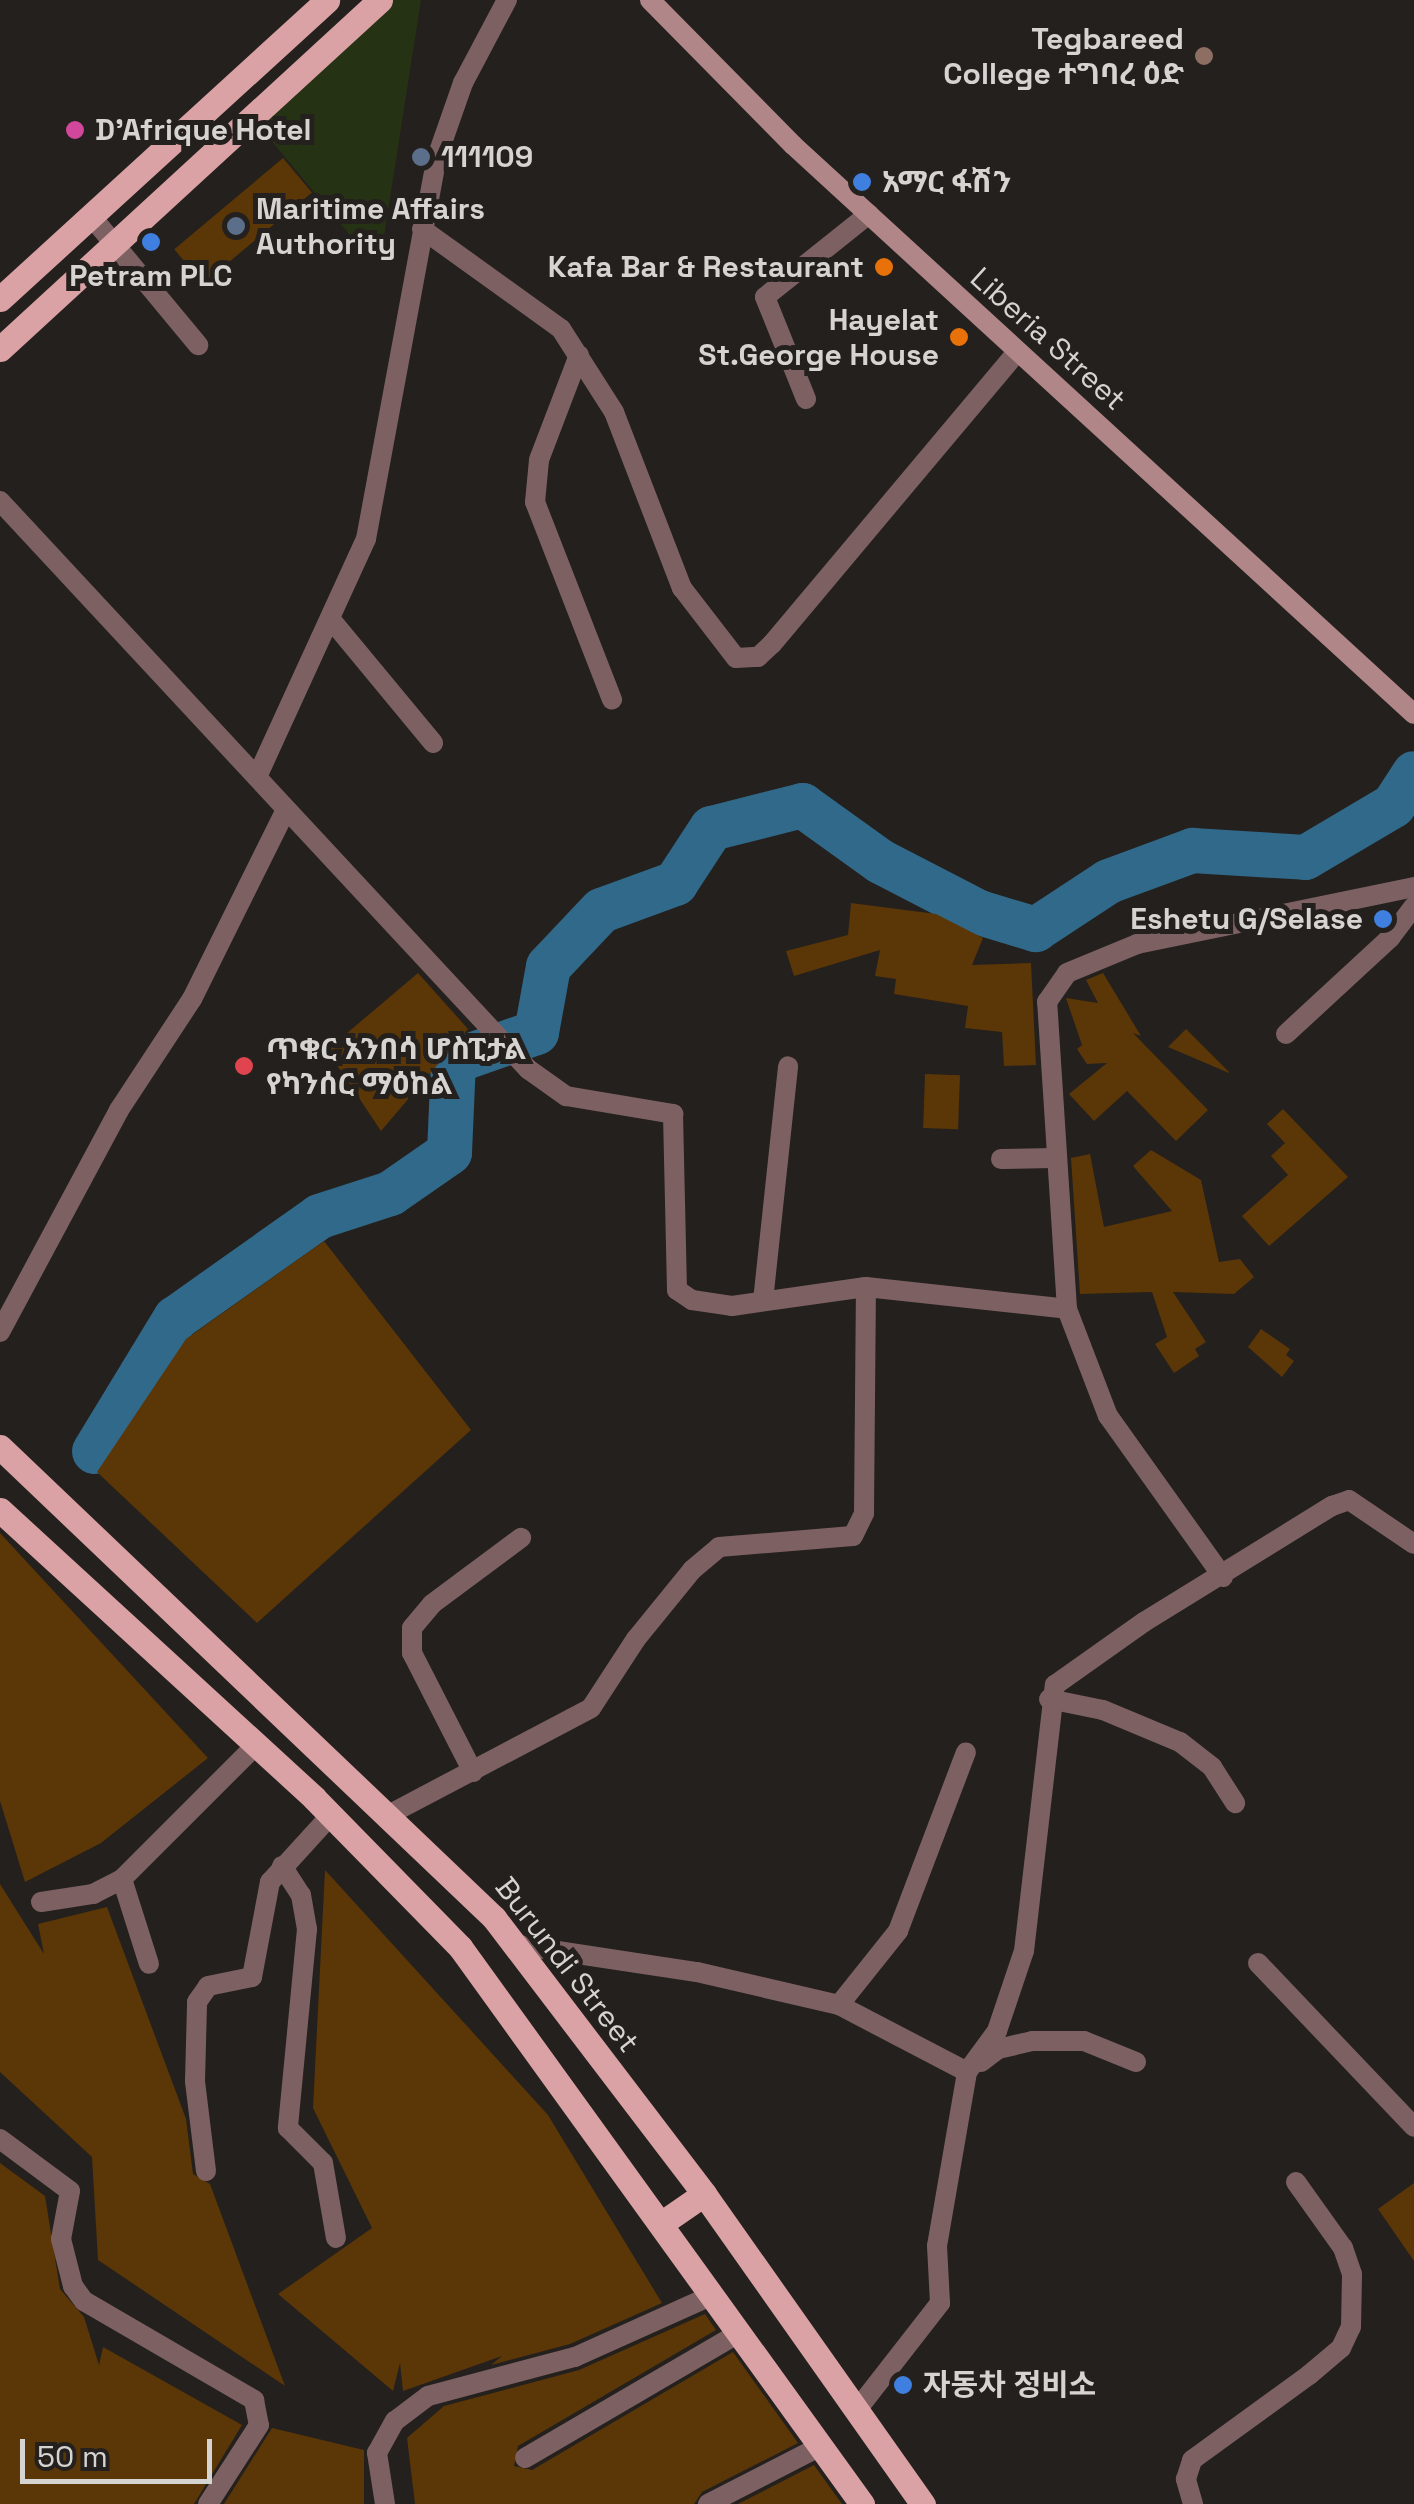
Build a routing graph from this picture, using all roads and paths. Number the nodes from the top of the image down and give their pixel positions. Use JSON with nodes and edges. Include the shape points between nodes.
{"nodes":[{"id":1,"x":327,"y":0,"type":"edge"},
{"id":2,"x":507,"y":0,"type":"edge"},
{"id":3,"x":650,"y":0,"type":"edge"},
{"id":4,"x":375,"y":2,"type":"edge"},
{"id":5,"x":869,"y":214,"type":"junction"},
{"id":6,"x":91,"y":216,"type":"junction"},
{"id":7,"x":422,"y":229,"type":"junction"},
{"id":8,"x":115,"y":242,"type":"junction"},
{"id":9,"x":0,"y":298,"type":"edge"},
{"id":10,"x":198,"y":345,"type":"dead end"},
{"id":11,"x":0,"y":349,"type":"edge"},
{"id":12,"x":1017,"y":352,"type":"junction"},
{"id":13,"x":580,"y":355,"type":"junction"},
{"id":14,"x":806,"y":399,"type":"dead end"},
{"id":15,"x":0,"y":501,"type":"edge"},
{"id":16,"x":333,"y":622,"type":"junction"},
{"id":17,"x":612,"y":700,"type":"dead end"},
{"id":18,"x":1414,"y":714,"type":"edge"},
{"id":19,"x":432,"y":742,"type":"dead end"},
{"id":20,"x":256,"y":777,"type":"junction"},
{"id":21,"x":285,"y":812,"type":"junction"},
{"id":22,"x":1414,"y":887,"type":"edge"},
{"id":23,"x":1414,"y":906,"type":"edge"},
{"id":24,"x":1286,"y":1034,"type":"dead end"},
{"id":25,"x":788,"y":1066,"type":"dead end"},
{"id":26,"x":1054,"y":1158,"type":"junction"},
{"id":27,"x":1001,"y":1159,"type":"dead end"},
{"id":28,"x":866,"y":1287,"type":"junction"},
{"id":29,"x":763,"y":1301,"type":"junction"},
{"id":30,"x":1067,"y":1309,"type":"junction"},
{"id":31,"x":0,"y":1332,"type":"edge"},
{"id":32,"x":0,"y":1447,"type":"edge"},
{"id":33,"x":0,"y":1510,"type":"edge"},
{"id":34,"x":522,"y":1538,"type":"dead end"},
{"id":35,"x":1414,"y":1544,"type":"edge"},
{"id":36,"x":1223,"y":1577,"type":"junction"},
{"id":37,"x":220,"y":1651,"type":"junction"},
{"id":38,"x":190,"y":1686,"type":"junction"},
{"id":39,"x":1049,"y":1699,"type":"junction"},
{"id":40,"x":255,"y":1746,"type":"junction"},
{"id":41,"x":966,"y":1752,"type":"dead end"},
{"id":42,"x":472,"y":1772,"type":"junction"},
{"id":43,"x":1235,"y":1803,"type":"dead end"},
{"id":44,"x":392,"y":1813,"type":"junction"},
{"id":45,"x":330,"y":1816,"type":"junction"},
{"id":46,"x":282,"y":1866,"type":"junction"},
{"id":47,"x":122,"y":1879,"type":"junction"},
{"id":48,"x":41,"y":1902,"type":"dead end"},
{"id":49,"x":494,"y":1918,"type":"junction"},
{"id":50,"x":518,"y":1945,"type":"junction"},
{"id":51,"x":460,"y":1947,"type":"junction"},
{"id":52,"x":1258,"y":1963,"type":"dead end"},
{"id":53,"x":148,"y":1964,"type":"dead end"},
{"id":54,"x":839,"y":2005,"type":"junction"},
{"id":55,"x":1136,"y":2062,"type":"dead end"},
{"id":56,"x":967,"y":2072,"type":"junction"},
{"id":57,"x":1414,"y":2128,"type":"edge"},
{"id":58,"x":0,"y":2139,"type":"edge"},
{"id":59,"x":206,"y":2170,"type":"dead end"},
{"id":60,"x":1296,"y":2182,"type":"dead end"},
{"id":61,"x":704,"y":2194,"type":"junction"},
{"id":62,"x":662,"y":2223,"type":"junction"},
{"id":63,"x":336,"y":2238,"type":"dead end"},
{"id":64,"x":711,"y":2296,"type":"junction"},
{"id":65,"x":737,"y":2334,"type":"junction"},
{"id":66,"x":856,"y":2411,"type":"junction"},
{"id":67,"x":819,"y":2447,"type":"junction"},
{"id":68,"x":525,"y":2458,"type":"dead end"},
{"id":69,"x":208,"y":2504,"type":"edge"},
{"id":70,"x":385,"y":2504,"type":"edge"},
{"id":71,"x":708,"y":2504,"type":"edge"},
{"id":72,"x":862,"y":2504,"type":"edge"},
{"id":73,"x":923,"y":2504,"type":"edge"},
{"id":74,"x":1193,"y":2504,"type":"edge"}],
"edges":[{"from":1,"to":6,"type":"main road"},
{"from":2,"to":7,"type":"street","via":[[463,83]]},
{"from":3,"to":5,"type":"street","name":"Liberia Street"},
{"from":4,"to":8,"type":"main road"},
{"from":5,"to":12,"type":"street","name":"Liberia Street"},
{"from":5,"to":14,"type":"street","via":[[765,296]]},
{"from":6,"to":8,"type":"street"},
{"from":6,"to":9,"type":"main road"},
{"from":7,"to":13,"type":"street","via":[[538,309]]},
{"from":7,"to":16,"type":"street","via":[[378,488]]},
{"from":8,"to":10,"type":"street"},
{"from":8,"to":11,"type":"main road"},
{"from":12,"to":13,"type":"street","via":[[772,644],[748,660],[726,650],[682,588],[614,412]]},
{"from":12,"to":18,"type":"street","name":"Liberia Street"},
{"from":13,"to":17,"type":"street","via":[[539,460],[535,502]]},
{"from":15,"to":20,"type":"street"},
{"from":16,"to":19,"type":"street"},
{"from":16,"to":20,"type":"street"},
{"from":20,"to":21,"type":"street"},
{"from":21,"to":29,"type":"street","via":[[528,1070],[566,1096],[673,1114],[677,1290],[708,1303]]},
{"from":21,"to":31,"type":"street","via":[[192,999],[120,1110]]},
{"from":22,"to":26,"type":"street","via":[[1186,931],[1104,954],[1068,973],[1047,1002]]},
{"from":23,"to":24,"type":"street","via":[[1390,938]]},
{"from":25,"to":29,"type":"street"},
{"from":26,"to":27,"type":"street"},
{"from":26,"to":30,"type":"street"},
{"from":28,"to":29,"type":"street"},
{"from":28,"to":30,"type":"street"},
{"from":28,"to":42,"type":"street","via":[[870,1405],[862,1525],[837,1542],[719,1547],[636,1639],[603,1698]]},
{"from":30,"to":36,"type":"street","via":[[1108,1416]]},
{"from":32,"to":37,"type":"main road","name":"Burundi Street"},
{"from":33,"to":38,"type":"main road"},
{"from":34,"to":42,"type":"street","via":[[432,1604],[412,1628],[412,1653]]},
{"from":35,"to":36,"type":"street","via":[[1349,1500]]},
{"from":36,"to":39,"type":"street","via":[[1068,1673]]},
{"from":37,"to":38,"type":"main road"},
{"from":37,"to":44,"type":"main road","name":"Burundi Street"},
{"from":38,"to":40,"type":"main road"},
{"from":39,"to":43,"type":"street","via":[[1103,1710],[1180,1742],[1212,1767]]},
{"from":39,"to":56,"type":"street","via":[[1024,1951],[997,2031]]},
{"from":40,"to":45,"type":"main road"},
{"from":40,"to":47,"type":"street"},
{"from":41,"to":54,"type":"street","via":[[898,1931]]},
{"from":42,"to":44,"type":"street"},
{"from":44,"to":49,"type":"main road","name":"Burundi Street"},
{"from":45,"to":46,"type":"street"},
{"from":45,"to":51,"type":"main road"},
{"from":46,"to":59,"type":"street","via":[[267,1891],[252,1977],[208,1986],[196,2002]]},
{"from":46,"to":63,"type":"street","via":[[301,1895],[307,1930],[288,2128],[323,2162]]},
{"from":47,"to":48,"type":"street","via":[[93,1894]]},
{"from":47,"to":53,"type":"street"},
{"from":49,"to":50,"type":"main road","name":"Burundi Street"},
{"from":49,"to":51,"type":"main road"},
{"from":50,"to":54,"type":"street","via":[[678,1968]]},
{"from":50,"to":61,"type":"main road","name":"Burundi Street"},
{"from":51,"to":62,"type":"main road"},
{"from":52,"to":57,"type":"street"},
{"from":54,"to":56,"type":"street"},
{"from":55,"to":56,"type":"street","via":[[1084,2040],[1032,2041],[998,2049]]},
{"from":56,"to":66,"type":"street","via":[[937,2246],[940,2303]]},
{"from":58,"to":69,"type":"street","via":[[70,2191],[60,2238],[84,2301],[254,2400],[258,2425]]},
{"from":60,"to":74,"type":"street","via":[[1352,2274],[1351,2327],[1340,2348],[1308,2376],[1192,2460],[1186,2479]]},
{"from":61,"to":62,"type":"main road"},
{"from":61,"to":66,"type":"main road","name":"Burundi Street"},
{"from":62,"to":64,"type":"main road"},
{"from":64,"to":65,"type":"main road"},
{"from":64,"to":70,"type":"street","via":[[575,2357],[428,2396],[395,2421],[377,2453]]},
{"from":65,"to":67,"type":"main road"},
{"from":65,"to":68,"type":"street"},
{"from":66,"to":73,"type":"main road","name":"Burundi Street"},
{"from":67,"to":71,"type":"street"},
{"from":67,"to":72,"type":"main road"}]}
